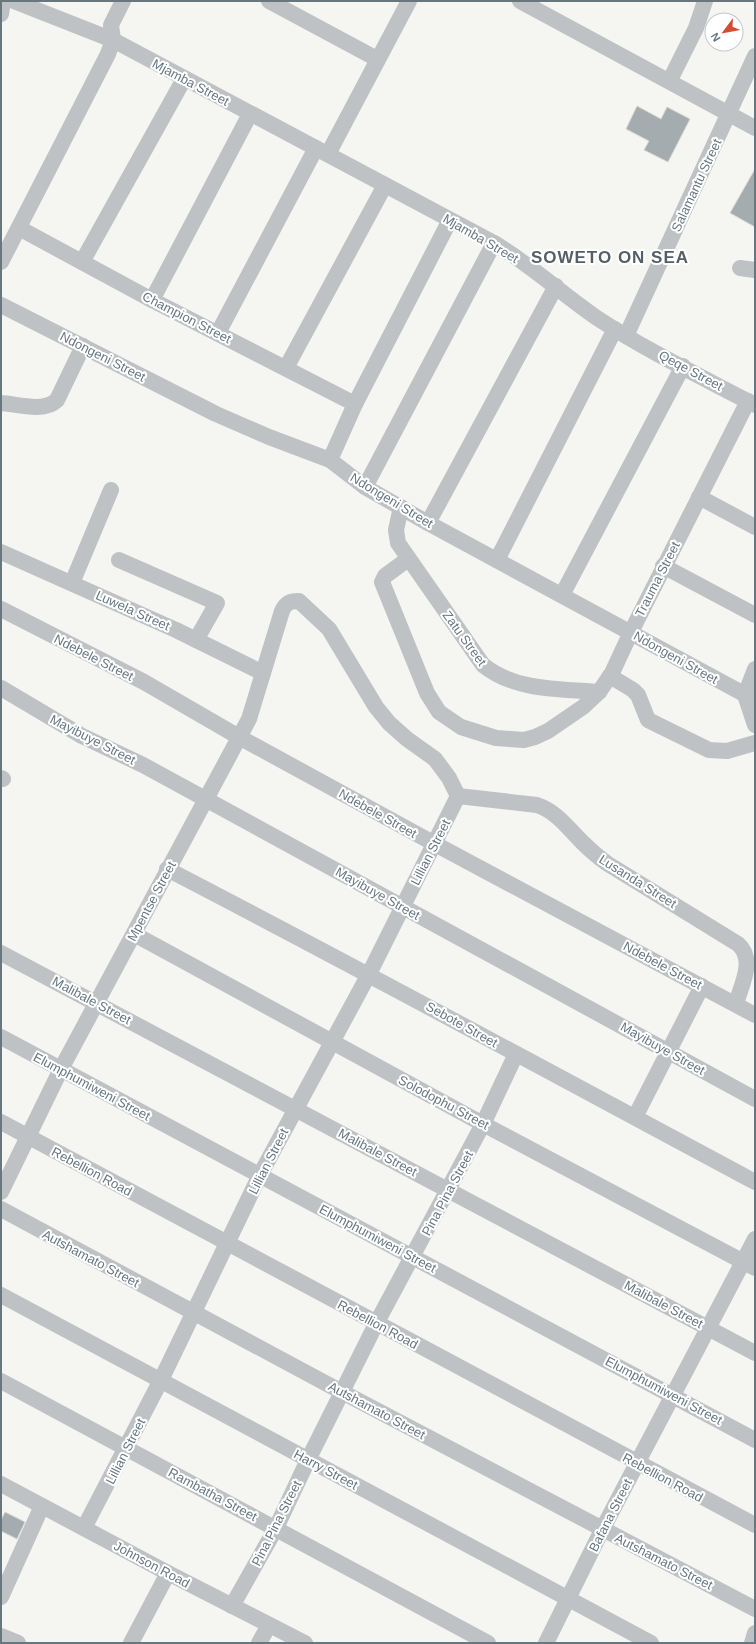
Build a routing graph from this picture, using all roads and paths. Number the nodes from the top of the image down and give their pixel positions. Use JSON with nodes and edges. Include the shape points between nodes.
{"nodes":[{"id":1,"x":3,"y":1,"type":"edge"},
{"id":2,"x":14,"y":1,"type":"edge"},
{"id":3,"x":123,"y":1,"type":"edge"},
{"id":4,"x":269,"y":1,"type":"edge"},
{"id":5,"x":409,"y":1,"type":"edge"},
{"id":6,"x":520,"y":1,"type":"edge"},
{"id":7,"x":705,"y":1,"type":"edge"},
{"id":8,"x":1,"y":14,"type":"edge"},
{"id":9,"x":113,"y":40,"type":"junction"},
{"id":10,"x":755,"y":56,"type":"edge"},
{"id":11,"x":377,"y":59,"type":"junction"},
{"id":12,"x":184,"y":79,"type":"junction"},
{"id":13,"x":670,"y":80,"type":"junction"},
{"id":14,"x":250,"y":114,"type":"junction"},
{"id":15,"x":729,"y":114,"type":"junction"},
{"id":16,"x":755,"y":128,"type":"edge"},
{"id":17,"x":322,"y":151,"type":"junction"},
{"id":18,"x":385,"y":185,"type":"junction"},
{"id":19,"x":450,"y":220,"type":"junction"},
{"id":20,"x":19,"y":228,"type":"junction"},
{"id":21,"x":494,"y":243,"type":"junction"},
{"id":22,"x":1,"y":262,"type":"edge"},
{"id":23,"x":82,"y":262,"type":"junction"},
{"id":24,"x":556,"y":286,"type":"junction"},
{"id":25,"x":152,"y":300,"type":"junction"},
{"id":26,"x":1,"y":305,"type":"edge"},
{"id":27,"x":621,"y":332,"type":"junction"},
{"id":28,"x":218,"y":333,"type":"junction"},
{"id":29,"x":83,"y":346,"type":"junction"},
{"id":30,"x":684,"y":366,"type":"junction"},
{"id":31,"x":286,"y":368,"type":"junction"},
{"id":32,"x":1,"y":403,"type":"edge"},
{"id":33,"x":751,"y":403,"type":"edge"},
{"id":34,"x":355,"y":404,"type":"junction"},
{"id":35,"x":330,"y":460,"type":"junction"},
{"id":36,"x":365,"y":486,"type":"junction"},
{"id":37,"x":111,"y":490,"type":"dead end"},
{"id":38,"x":699,"y":497,"type":"junction"},
{"id":39,"x":401,"y":507,"type":"junction"},
{"id":40,"x":428,"y":523,"type":"junction"},
{"id":41,"x":755,"y":527,"type":"edge"},
{"id":42,"x":1,"y":552,"type":"edge"},
{"id":43,"x":408,"y":559,"type":"junction"},
{"id":44,"x":119,"y":560,"type":"dead end"},
{"id":45,"x":498,"y":560,"type":"junction"},
{"id":46,"x":664,"y":566,"type":"junction"},
{"id":47,"x":72,"y":583,"type":"junction"},
{"id":48,"x":562,"y":595,"type":"junction"},
{"id":49,"x":1,"y":609,"type":"edge"},
{"id":50,"x":755,"y":615,"type":"edge"},
{"id":51,"x":631,"y":632,"type":"junction"},
{"id":52,"x":196,"y":640,"type":"junction"},
{"id":53,"x":755,"y":669,"type":"edge"},
{"id":54,"x":262,"y":673,"type":"junction"},
{"id":55,"x":610,"y":676,"type":"junction"},
{"id":56,"x":1,"y":688,"type":"edge"},
{"id":57,"x":599,"y":692,"type":"junction"},
{"id":58,"x":750,"y":697,"type":"edge"},
{"id":59,"x":755,"y":725,"type":"edge"},
{"id":60,"x":239,"y":737,"type":"junction"},
{"id":61,"x":755,"y":743,"type":"edge"},
{"id":62,"x":458,"y":796,"type":"junction"},
{"id":63,"x":206,"y":799,"type":"junction"},
{"id":64,"x":435,"y":844,"type":"junction"},
{"id":65,"x":167,"y":869,"type":"junction"},
{"id":66,"x":402,"y":906,"type":"junction"},
{"id":67,"x":134,"y":934,"type":"junction"},
{"id":68,"x":1,"y":952,"type":"edge"},
{"id":69,"x":369,"y":974,"type":"junction"},
{"id":70,"x":702,"y":986,"type":"junction"},
{"id":71,"x":97,"y":1003,"type":"junction"},
{"id":72,"x":736,"y":1004,"type":"junction"},
{"id":73,"x":755,"y":1015,"type":"edge"},
{"id":74,"x":1,"y":1037,"type":"edge"},
{"id":75,"x":333,"y":1042,"type":"junction"},
{"id":76,"x":668,"y":1051,"type":"junction"},
{"id":77,"x":516,"y":1054,"type":"junction"},
{"id":78,"x":61,"y":1069,"type":"junction"},
{"id":79,"x":755,"y":1099,"type":"edge"},
{"id":80,"x":295,"y":1109,"type":"junction"},
{"id":81,"x":635,"y":1117,"type":"junction"},
{"id":82,"x":1,"y":1122,"type":"edge"},
{"id":83,"x":484,"y":1124,"type":"junction"},
{"id":84,"x":28,"y":1138,"type":"junction"},
{"id":85,"x":260,"y":1175,"type":"junction"},
{"id":86,"x":755,"y":1182,"type":"edge"},
{"id":87,"x":449,"y":1189,"type":"junction"},
{"id":88,"x":1,"y":1192,"type":"edge"},
{"id":89,"x":1,"y":1209,"type":"edge"},
{"id":90,"x":755,"y":1239,"type":"edge"},
{"id":91,"x":227,"y":1243,"type":"junction"},
{"id":92,"x":414,"y":1256,"type":"junction"},
{"id":93,"x":749,"y":1265,"type":"edge"},
{"id":94,"x":1,"y":1295,"type":"edge"},
{"id":95,"x":193,"y":1312,"type":"junction"},
{"id":96,"x":376,"y":1324,"type":"junction"},
{"id":97,"x":709,"y":1328,"type":"junction"},
{"id":98,"x":755,"y":1353,"type":"edge"},
{"id":99,"x":161,"y":1380,"type":"junction"},
{"id":100,"x":1,"y":1381,"type":"edge"},
{"id":101,"x":342,"y":1392,"type":"junction"},
{"id":102,"x":673,"y":1395,"type":"junction"},
{"id":103,"x":755,"y":1440,"type":"edge"},
{"id":104,"x":127,"y":1448,"type":"junction"},
{"id":105,"x":308,"y":1460,"type":"junction"},
{"id":106,"x":637,"y":1463,"type":"junction"},
{"id":107,"x":1,"y":1484,"type":"edge"},
{"id":108,"x":42,"y":1506,"type":"junction"},
{"id":109,"x":755,"y":1525,"type":"edge"},
{"id":110,"x":84,"y":1528,"type":"junction"},
{"id":111,"x":276,"y":1528,"type":"junction"},
{"id":112,"x":602,"y":1530,"type":"junction"},
{"id":113,"x":168,"y":1573,"type":"junction"},
{"id":114,"x":1,"y":1597,"type":"edge"},
{"id":115,"x":569,"y":1599,"type":"junction"},
{"id":116,"x":232,"y":1606,"type":"junction"},
{"id":117,"x":755,"y":1609,"type":"edge"},
{"id":118,"x":269,"y":1625,"type":"junction"},
{"id":119,"x":755,"y":1633,"type":"edge"},
{"id":120,"x":1,"y":1636,"type":"edge"},
{"id":121,"x":18,"y":1643,"type":"edge"},
{"id":122,"x":131,"y":1643,"type":"edge"},
{"id":123,"x":259,"y":1643,"type":"edge"},
{"id":124,"x":305,"y":1643,"type":"edge"},
{"id":125,"x":488,"y":1643,"type":"edge"},
{"id":126,"x":546,"y":1643,"type":"edge"},
{"id":127,"x":651,"y":1643,"type":"edge"},
{"id":128,"x":752,"y":1643,"type":"edge"}],
"edges":[{"from":1,"to":8,"type":"street"},
{"from":2,"to":9,"type":"street","name":"Mjamba Street"},
{"from":3,"to":9,"type":"street","via":[[112,25]]},
{"from":4,"to":11,"type":"street"},
{"from":5,"to":11,"type":"street"},
{"from":6,"to":13,"type":"street"},
{"from":7,"to":13,"type":"street","via":[[696,28]]},
{"from":9,"to":12,"type":"street","name":"Mjamba Street"},
{"from":9,"to":20,"type":"street"},
{"from":10,"to":15,"type":"street","name":"Salamantu Street"},
{"from":11,"to":17,"type":"street"},
{"from":12,"to":14,"type":"street","name":"Mjamba Street"},
{"from":12,"to":23,"type":"street"},
{"from":13,"to":15,"type":"street"},
{"from":14,"to":17,"type":"street","name":"Mjamba Street"},
{"from":14,"to":25,"type":"street"},
{"from":15,"to":16,"type":"street"},
{"from":15,"to":27,"type":"street","name":"Salamantu Street"},
{"from":17,"to":18,"type":"street","name":"Mjamba Street"},
{"from":17,"to":28,"type":"street"},
{"from":18,"to":19,"type":"street","name":"Mjamba Street"},
{"from":18,"to":31,"type":"street"},
{"from":19,"to":21,"type":"street","name":"Mjamba Street"},
{"from":19,"to":34,"type":"street"},
{"from":20,"to":22,"type":"street"},
{"from":20,"to":23,"type":"street","name":"Champion Street"},
{"from":21,"to":24,"type":"street","name":"Mjamba Street"},
{"from":21,"to":36,"type":"street"},
{"from":23,"to":25,"type":"street","name":"Champion Street"},
{"from":24,"to":27,"type":"street","name":"Mjamba Street","via":[[589,312]]},
{"from":24,"to":40,"type":"street"},
{"from":25,"to":28,"type":"street","name":"Champion Street"},
{"from":26,"to":29,"type":"street","name":"Ndongeni Street"},
{"from":27,"to":30,"type":"street","name":"Qeqe Street"},
{"from":27,"to":45,"type":"street","name":"Salamantu Street"},
{"from":28,"to":31,"type":"street","name":"Champion Street"},
{"from":29,"to":32,"type":"street","via":[[53,404],[40,407]]},
{"from":29,"to":35,"type":"street","name":"Ndongeni Street","via":[[216,414]]},
{"from":30,"to":33,"type":"street","name":"Qeqe Street"},
{"from":30,"to":48,"type":"street"},
{"from":31,"to":34,"type":"street","name":"Champion Street"},
{"from":33,"to":38,"type":"street","name":"Trauma Street"},
{"from":34,"to":35,"type":"street"},
{"from":35,"to":36,"type":"street","name":"Ndongeni Street"},
{"from":36,"to":39,"type":"street","name":"Ndongeni Street"},
{"from":37,"to":47,"type":"street"},
{"from":38,"to":41,"type":"street"},
{"from":38,"to":46,"type":"street","name":"Trauma Street"},
{"from":39,"to":40,"type":"street","name":"Ndongeni Street"},
{"from":39,"to":43,"type":"street","name":"Zatu Street","via":[[396,536]]},
{"from":40,"to":45,"type":"street","name":"Ndongeni Street"},
{"from":42,"to":47,"type":"street","name":"Luwela Street"},
{"from":43,"to":57,"type":"street","name":"Zatu Street","via":[[480,661],[491,672],[532,686]]},
{"from":43,"to":57,"type":"street","name":"Trauma Street","via":[[385,576],[382,587],[427,693],[448,720],[460,727],[496,738],[524,740],[548,731],[583,707]]},
{"from":44,"to":52,"type":"street","via":[[217,603]]},
{"from":45,"to":48,"type":"street","name":"Ndongeni Street"},
{"from":46,"to":50,"type":"street"},
{"from":46,"to":51,"type":"street","name":"Trauma Street"},
{"from":47,"to":52,"type":"street","name":"Luwela Street"},
{"from":48,"to":51,"type":"street","name":"Ndongeni Street"},
{"from":49,"to":60,"type":"street","name":"Ndebele Street","via":[[144,682]]},
{"from":51,"to":55,"type":"street","name":"Trauma Street"},
{"from":51,"to":58,"type":"street","name":"Ndongeni Street"},
{"from":52,"to":54,"type":"street","name":"Luwela Street"},
{"from":53,"to":58,"type":"street"},
{"from":54,"to":60,"type":"street","name":"Mpentse Street","via":[[252,713]]},
{"from":54,"to":62,"type":"street","name":"Mpentse Street","via":[[286,604],[299,601],[329,629],[376,708],[406,739],[435,759]]},
{"from":55,"to":57,"type":"street","name":"Trauma Street"},
{"from":55,"to":61,"type":"street","via":[[638,695],[644,715],[652,723],[708,750],[727,751]]},
{"from":56,"to":63,"type":"street","name":"Mayibuye Street","via":[[82,736]]},
{"from":58,"to":59,"type":"street"},
{"from":60,"to":63,"type":"street","name":"Mpentse Street"},
{"from":60,"to":64,"type":"street","name":"Ndebele Street"},
{"from":62,"to":64,"type":"street","name":"Lillian Street"},
{"from":62,"to":72,"type":"street","name":"Lusanda Street","via":[[537,805],[547,809],[560,818],[592,852],[608,864],[738,944],[745,951],[747,962]]},
{"from":63,"to":65,"type":"street","name":"Mpentse Street"},
{"from":63,"to":66,"type":"street","name":"Mayibuye Street"},
{"from":64,"to":66,"type":"street","name":"Lillian Street"},
{"from":64,"to":70,"type":"street","name":"Ndebele Street"},
{"from":65,"to":67,"type":"street","name":"Mpentse Street"},
{"from":65,"to":69,"type":"street","name":"Sebote Street"},
{"from":66,"to":69,"type":"street","name":"Lillian Street"},
{"from":66,"to":76,"type":"street","name":"Mayibuye Street"},
{"from":67,"to":71,"type":"street","name":"Mpentse Street"},
{"from":67,"to":75,"type":"street","name":"Solodophu Street"},
{"from":68,"to":71,"type":"street","name":"Malibale Street"},
{"from":69,"to":75,"type":"street","name":"Lillian Street"},
{"from":69,"to":77,"type":"street","name":"Sebote Street"},
{"from":70,"to":72,"type":"street","name":"Ndebele Street"},
{"from":70,"to":76,"type":"street"},
{"from":71,"to":78,"type":"street","name":"Mpentse Street"},
{"from":71,"to":80,"type":"street","name":"Malibale Street"},
{"from":72,"to":73,"type":"street","name":"Ndebele Street"},
{"from":74,"to":78,"type":"street","name":"Elumphumiweni Street"},
{"from":75,"to":80,"type":"street","name":"Lillian Street"},
{"from":75,"to":83,"type":"street","name":"Solodophu Street"},
{"from":76,"to":79,"type":"street","name":"Mayibuye Street"},
{"from":76,"to":81,"type":"street"},
{"from":77,"to":81,"type":"street","name":"Sebote Street"},
{"from":77,"to":83,"type":"street","name":"Pina Pina Street"},
{"from":78,"to":84,"type":"street","name":"Mpentse Street"},
{"from":78,"to":85,"type":"street","name":"Elumphumiweni Street"},
{"from":80,"to":85,"type":"street","name":"Lillian Street"},
{"from":80,"to":87,"type":"street","name":"Malibale Street"},
{"from":81,"to":86,"type":"street","name":"Sebote Street"},
{"from":82,"to":84,"type":"street","name":"Rebellion Road"},
{"from":83,"to":87,"type":"street","name":"Pina Pina Street"},
{"from":83,"to":93,"type":"street","name":"Solodophu Street"},
{"from":84,"to":88,"type":"street","name":"Mpentse Street"},
{"from":84,"to":91,"type":"street","name":"Rebellion Road"},
{"from":85,"to":91,"type":"street","name":"Lillian Street"},
{"from":85,"to":92,"type":"street","name":"Elumphumiweni Street"},
{"from":87,"to":92,"type":"street","name":"Pina Pina Street"},
{"from":87,"to":97,"type":"street","name":"Malibale Street"},
{"from":89,"to":95,"type":"street","name":"Autshamato Street"},
{"from":90,"to":93,"type":"street","name":"Bafana Street"},
{"from":91,"to":95,"type":"street","name":"Lillian Street"},
{"from":91,"to":96,"type":"street","name":"Rebellion Road"},
{"from":92,"to":96,"type":"street","name":"Pina Pina Street"},
{"from":92,"to":102,"type":"street","name":"Elumphumiweni Street"},
{"from":93,"to":97,"type":"street","name":"Bafana Street"},
{"from":94,"to":99,"type":"street","name":"Harry Street"},
{"from":95,"to":99,"type":"street","name":"Lillian Street"},
{"from":95,"to":101,"type":"street","name":"Autshamato Street"},
{"from":96,"to":101,"type":"street","name":"Pina Pina Street"},
{"from":96,"to":106,"type":"street","name":"Rebellion Road"},
{"from":97,"to":98,"type":"street","name":"Malibale Street"},
{"from":97,"to":102,"type":"street","name":"Bafana Street"},
{"from":99,"to":104,"type":"street","name":"Lillian Street"},
{"from":99,"to":105,"type":"street","name":"Harry Street"},
{"from":100,"to":104,"type":"street","name":"Rambatha Street"},
{"from":101,"to":105,"type":"street","name":"Pina Pina Street"},
{"from":101,"to":112,"type":"street","name":"Autshamato Street"},
{"from":102,"to":103,"type":"street","name":"Elumphumiweni Street"},
{"from":102,"to":106,"type":"street","name":"Bafana Street"},
{"from":104,"to":110,"type":"street","name":"Lillian Street"},
{"from":104,"to":111,"type":"street","name":"Rambatha Street"},
{"from":105,"to":111,"type":"street","name":"Pina Pina Street"},
{"from":105,"to":115,"type":"street","name":"Harry Street"},
{"from":106,"to":109,"type":"street","name":"Rebellion Road"},
{"from":106,"to":112,"type":"street","name":"Bafana Street"},
{"from":107,"to":108,"type":"street","name":"Johnson Road"},
{"from":108,"to":110,"type":"street","name":"Johnson Road"},
{"from":108,"to":114,"type":"street"},
{"from":110,"to":113,"type":"street","name":"Johnson Road"},
{"from":111,"to":116,"type":"street","name":"Pina Pina Street"},
{"from":111,"to":125,"type":"street","name":"Rambatha Street"},
{"from":112,"to":115,"type":"street","name":"Bafana Street"},
{"from":112,"to":117,"type":"street","name":"Autshamato Street"},
{"from":113,"to":116,"type":"street","name":"Johnson Road"},
{"from":113,"to":122,"type":"street"},
{"from":115,"to":126,"type":"street","name":"Bafana Street"},
{"from":115,"to":127,"type":"street","name":"Harry Street"},
{"from":116,"to":118,"type":"street","name":"Johnson Road"},
{"from":118,"to":123,"type":"street"},
{"from":118,"to":124,"type":"street","name":"Johnson Road"},
{"from":119,"to":128,"type":"street"},
{"from":120,"to":121,"type":"street"}]}
